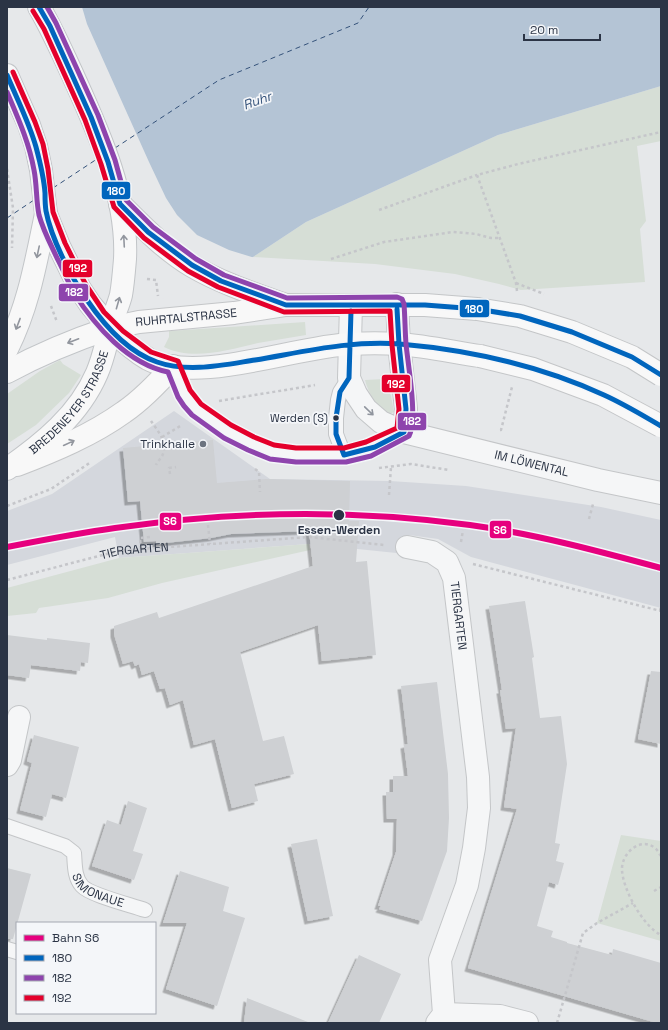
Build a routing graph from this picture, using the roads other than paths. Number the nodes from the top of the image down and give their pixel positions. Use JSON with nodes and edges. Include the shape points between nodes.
{"nodes":[{"id":1,"x":39,"y":7,"type":"edge"},
{"id":2,"x":50,"y":16,"type":"edge"},
{"id":3,"x":7,"y":76,"type":"edge"},
{"id":4,"x":120,"y":204,"type":"junction"},
{"id":5,"x":46,"y":214,"type":"junction"},
{"id":6,"x":397,"y":304,"type":"junction"},
{"id":7,"x":286,"y":305,"type":"junction"},
{"id":8,"x":351,"y":305,"type":"junction"},
{"id":9,"x":112,"y":334,"type":"junction"},
{"id":10,"x":349,"y":344,"type":"junction"},
{"id":11,"x":399,"y":344,"type":"junction"},
{"id":12,"x":7,"y":349,"type":"edge"},
{"id":13,"x":173,"y":366,"type":"junction"},
{"id":14,"x":7,"y":372,"type":"edge"},
{"id":15,"x":661,"y":375,"type":"edge"},
{"id":16,"x":349,"y":378,"type":"junction"},
{"id":17,"x":661,"y":426,"type":"edge"},
{"id":18,"x":404,"y":432,"type":"junction"},
{"id":19,"x":344,"y":455,"type":"junction"},
{"id":20,"x":7,"y":469,"type":"edge"},
{"id":21,"x":661,"y":493,"type":"edge"},
{"id":22,"x":407,"y":547,"type":"road end"},
{"id":23,"x":19,"y":717,"type":"dead end"},
{"id":24,"x":7,"y":765,"type":"edge"},
{"id":25,"x":7,"y":826,"type":"edge"},
{"id":26,"x":145,"y":910,"type":"dead end"},
{"id":27,"x":440,"y":1018,"type":"edge"},
{"id":28,"x":527,"y":1023,"type":"edge"}],
"edges":[{"from":1,"to":2,"type":"main road","name":"BREDENEYER STRASSE"},
{"from":2,"to":4,"type":"main road","name":"BREDENEYER STRASSE","via":[[92,117]]},
{"from":3,"to":5,"type":"main road","via":[[36,146]]},
{"from":4,"to":7,"type":"main road","via":[[148,232],[192,266],[234,286]]},
{"from":9,"to":4,"type":"main road","name":"BREDENEYER STRASSE","one_way":true,"via":[[125,258]]},
{"from":5,"to":9,"type":"main road","via":[[80,290]]},
{"from":5,"to":12,"type":"main road","one_way":true,"via":[[27,298],[18,327]]},
{"from":6,"to":8,"type":"main road","name":"RUHRTALSTRASSE"},
{"from":6,"to":11,"type":"street"},
{"from":6,"to":15,"type":"main road","name":"RUHRTALSTRASSE","bridge":true,"via":[[477,309],[520,316],[572,332],[632,357]]},
{"from":7,"to":8,"type":"main road","name":"RUHRTALSTRASSE"},
{"from":7,"to":9,"type":"main road","name":"RUHRTALSTRASSE","via":[[139,322]]},
{"from":8,"to":10,"type":"street","name":"IM LÖWENTAL"},
{"from":9,"to":13,"type":"main road","name":"RUHRTALSTRASSE","via":[[148,358]]},
{"from":9,"to":14,"type":"main road","one_way":true,"via":[[59,347]]},
{"from":9,"to":20,"type":"main road","name":"BREDENEYER STRASSE","via":[[97,373],[71,415],[30,453]]},
{"from":10,"to":11,"type":"main road","name":"RUHRTALSTRASSE"},
{"from":10,"to":13,"type":"main road","name":"RUHRTALSTRASSE","via":[[218,366]]},
{"from":10,"to":16,"type":"street","name":"IM LÖWENTAL"},
{"from":11,"to":17,"type":"main road","name":"RUHRTALSTRASSE","bridge":true,"via":[[480,356],[533,369],[603,395]]},
{"from":11,"to":18,"type":"street","via":[[406,409]]},
{"from":13,"to":19,"type":"lane","via":[[179,385],[189,402],[200,413],[246,441],[273,452]]},
{"from":20,"to":13,"type":"main road","one_way":true,"via":[[74,441],[124,413]]},
{"from":16,"to":18,"type":"street","name":"IM LÖWENTAL","one_way":true,"via":[[366,409],[381,422]]},
{"from":16,"to":19,"type":"lane","via":[[340,392],[336,418],[336,434]]},
{"from":18,"to":19,"type":"lane","via":[[375,448]]},
{"from":18,"to":21,"type":"street","name":"IM LÖWENTAL"},
{"from":22,"to":27,"type":"street","name":"TIERGARTEN","via":[[432,552],[447,562],[454,578],[478,777],[479,808],[467,885],[440,960]]},
{"from":23,"to":24,"type":"street"},
{"from":25,"to":26,"type":"lane","name":"SIMONAUE","via":[[66,846],[74,853],[76,874],[82,886],[93,893]]},
{"from":27,"to":28,"type":"street","via":[[500,1016]]}]}
